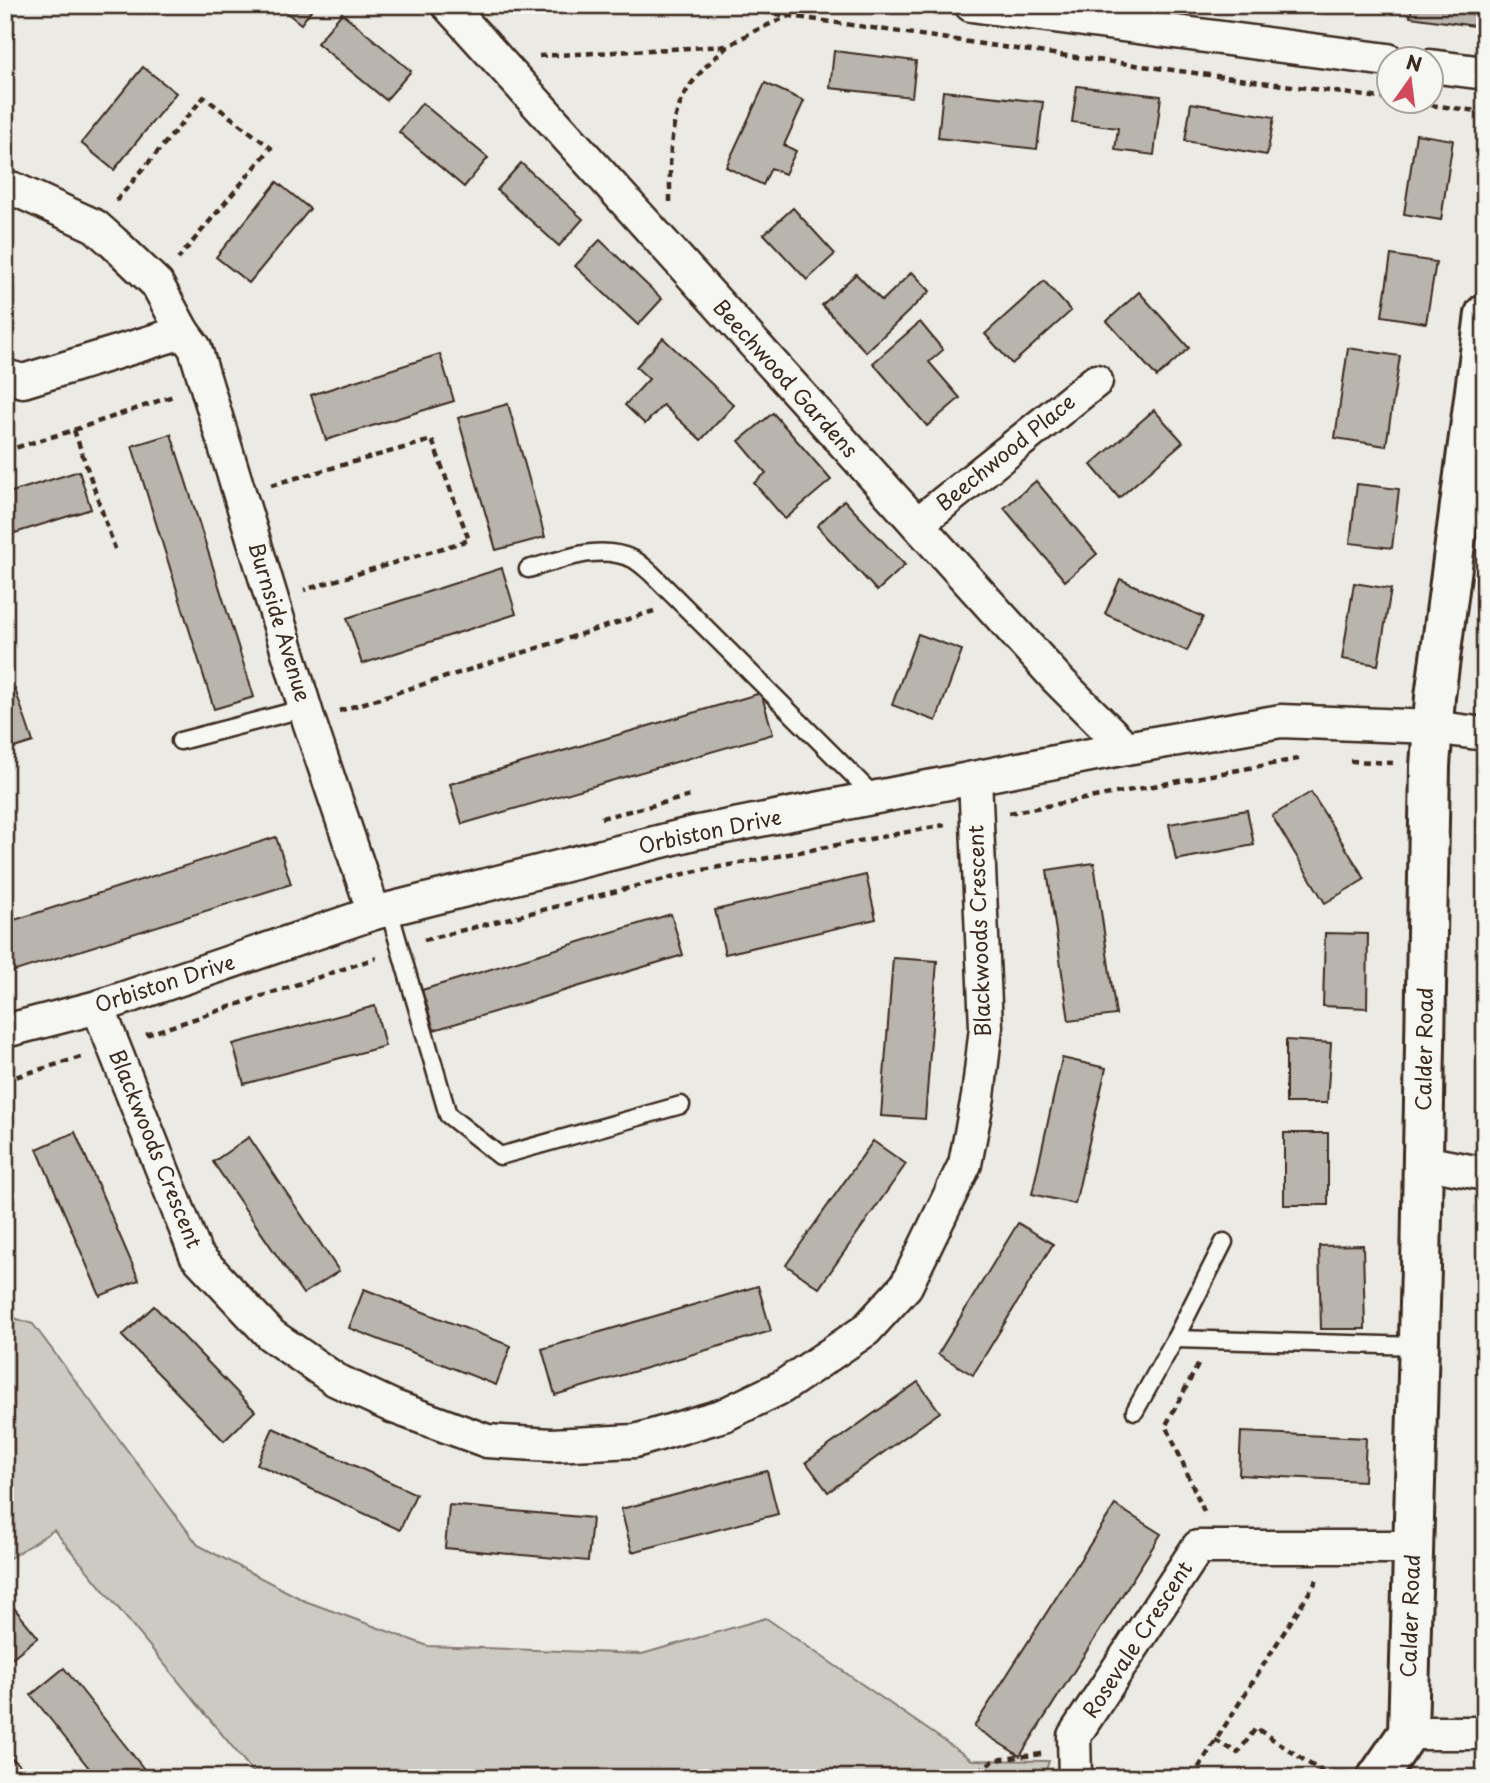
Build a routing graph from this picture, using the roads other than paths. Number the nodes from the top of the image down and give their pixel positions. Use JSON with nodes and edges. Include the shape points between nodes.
{"nodes":[{"id":1,"x":448,"y":5,"type":"edge"},
{"id":2,"x":971,"y":5,"type":"edge"},
{"id":3,"x":1374,"y":58,"type":"edge"},
{"id":4,"x":1444,"y":68,"type":"edge"},
{"id":5,"x":1485,"y":73,"type":"edge"},
{"id":6,"x":8,"y":196,"type":"edge"},
{"id":7,"x":1485,"y":314,"type":"edge"},
{"id":8,"x":183,"y":332,"type":"junction"},
{"id":9,"x":5,"y":376,"type":"edge"},
{"id":10,"x":1096,"y":382,"type":"dead end"},
{"id":11,"x":917,"y":524,"type":"junction"},
{"id":12,"x":528,"y":569,"type":"dead end"},
{"id":13,"x":307,"y":715,"type":"junction"},
{"id":14,"x":1432,"y":727,"type":"junction"},
{"id":15,"x":1485,"y":734,"type":"edge"},
{"id":16,"x":180,"y":741,"type":"dead end"},
{"id":17,"x":1126,"y":748,"type":"junction"},
{"id":18,"x":975,"y":778,"type":"junction"},
{"id":19,"x":876,"y":798,"type":"junction"},
{"id":20,"x":381,"y":912,"type":"junction"},
{"id":21,"x":98,"y":1007,"type":"junction"},
{"id":22,"x":5,"y":1031,"type":"edge"},
{"id":23,"x":681,"y":1105,"type":"dead end"},
{"id":24,"x":1423,"y":1162,"type":"junction"},
{"id":25,"x":1485,"y":1174,"type":"edge"},
{"id":26,"x":1224,"y":1242,"type":"dead end"},
{"id":27,"x":1175,"y":1339,"type":"junction"},
{"id":28,"x":1419,"y":1346,"type":"junction"},
{"id":29,"x":1135,"y":1411,"type":"dead end"},
{"id":30,"x":1413,"y":1547,"type":"junction"},
{"id":31,"x":1408,"y":1733,"type":"junction"},
{"id":32,"x":1485,"y":1733,"type":"edge"},
{"id":33,"x":1075,"y":1764,"type":"edge"},
{"id":34,"x":1377,"y":1778,"type":"edge"}],
"edges":[{"from":1,"to":11,"type":"street","name":"Beechwood Gardens"},
{"from":2,"to":3,"type":"street"},
{"from":4,"to":5,"type":"street"},
{"from":6,"to":8,"type":"street","name":"Burnside Avenue","via":[[95,226],[157,284]]},
{"from":7,"to":14,"type":"street","name":"Calder Road"},
{"from":8,"to":9,"type":"street","via":[[23,381]]},
{"from":8,"to":13,"type":"street","name":"Burnside Avenue","via":[[195,348],[207,385]]},
{"from":10,"to":11,"type":"street","name":"Beechwood Place"},
{"from":11,"to":17,"type":"street","name":"Beechwood Gardens"},
{"from":12,"to":19,"type":"lane","via":[[592,552],[635,559]]},
{"from":13,"to":16,"type":"lane"},
{"from":13,"to":20,"type":"street","name":"Burnside Avenue"},
{"from":14,"to":15,"type":"street","name":"Orbiston Drive"},
{"from":14,"to":17,"type":"street","name":"Orbiston Drive","via":[[1281,721]]},
{"from":14,"to":24,"type":"street","name":"Calder Road"},
{"from":17,"to":18,"type":"street","name":"Orbiston Drive"},
{"from":18,"to":19,"type":"street","name":"Orbiston Drive"},
{"from":18,"to":21,"type":"street","name":"Blackwoods Crescent","via":[[986,1027],[978,1097],[965,1164],[906,1286],[866,1330],[782,1387],[724,1415],[635,1441],[551,1445],[487,1441],[336,1380],[271,1335],[196,1255]]},
{"from":19,"to":20,"type":"street","name":"Orbiston Drive","via":[[694,833]]},
{"from":20,"to":21,"type":"street","name":"Orbiston Drive"},
{"from":20,"to":23,"type":"lane","via":[[400,948],[448,1115],[500,1156]]},
{"from":21,"to":22,"type":"street","name":"Orbiston Drive"},
{"from":24,"to":25,"type":"street"},
{"from":24,"to":28,"type":"street","name":"Calder Road"},
{"from":26,"to":27,"type":"lane"},
{"from":27,"to":28,"type":"lane"},
{"from":27,"to":29,"type":"lane"},
{"from":28,"to":30,"type":"street","name":"Calder Road"},
{"from":30,"to":31,"type":"street","name":"Calder Road"},
{"from":30,"to":33,"type":"street","name":"Rosevale Crescent","via":[[1198,1547],[1074,1736]]},
{"from":31,"to":32,"type":"street"},
{"from":31,"to":34,"type":"street"}]}
